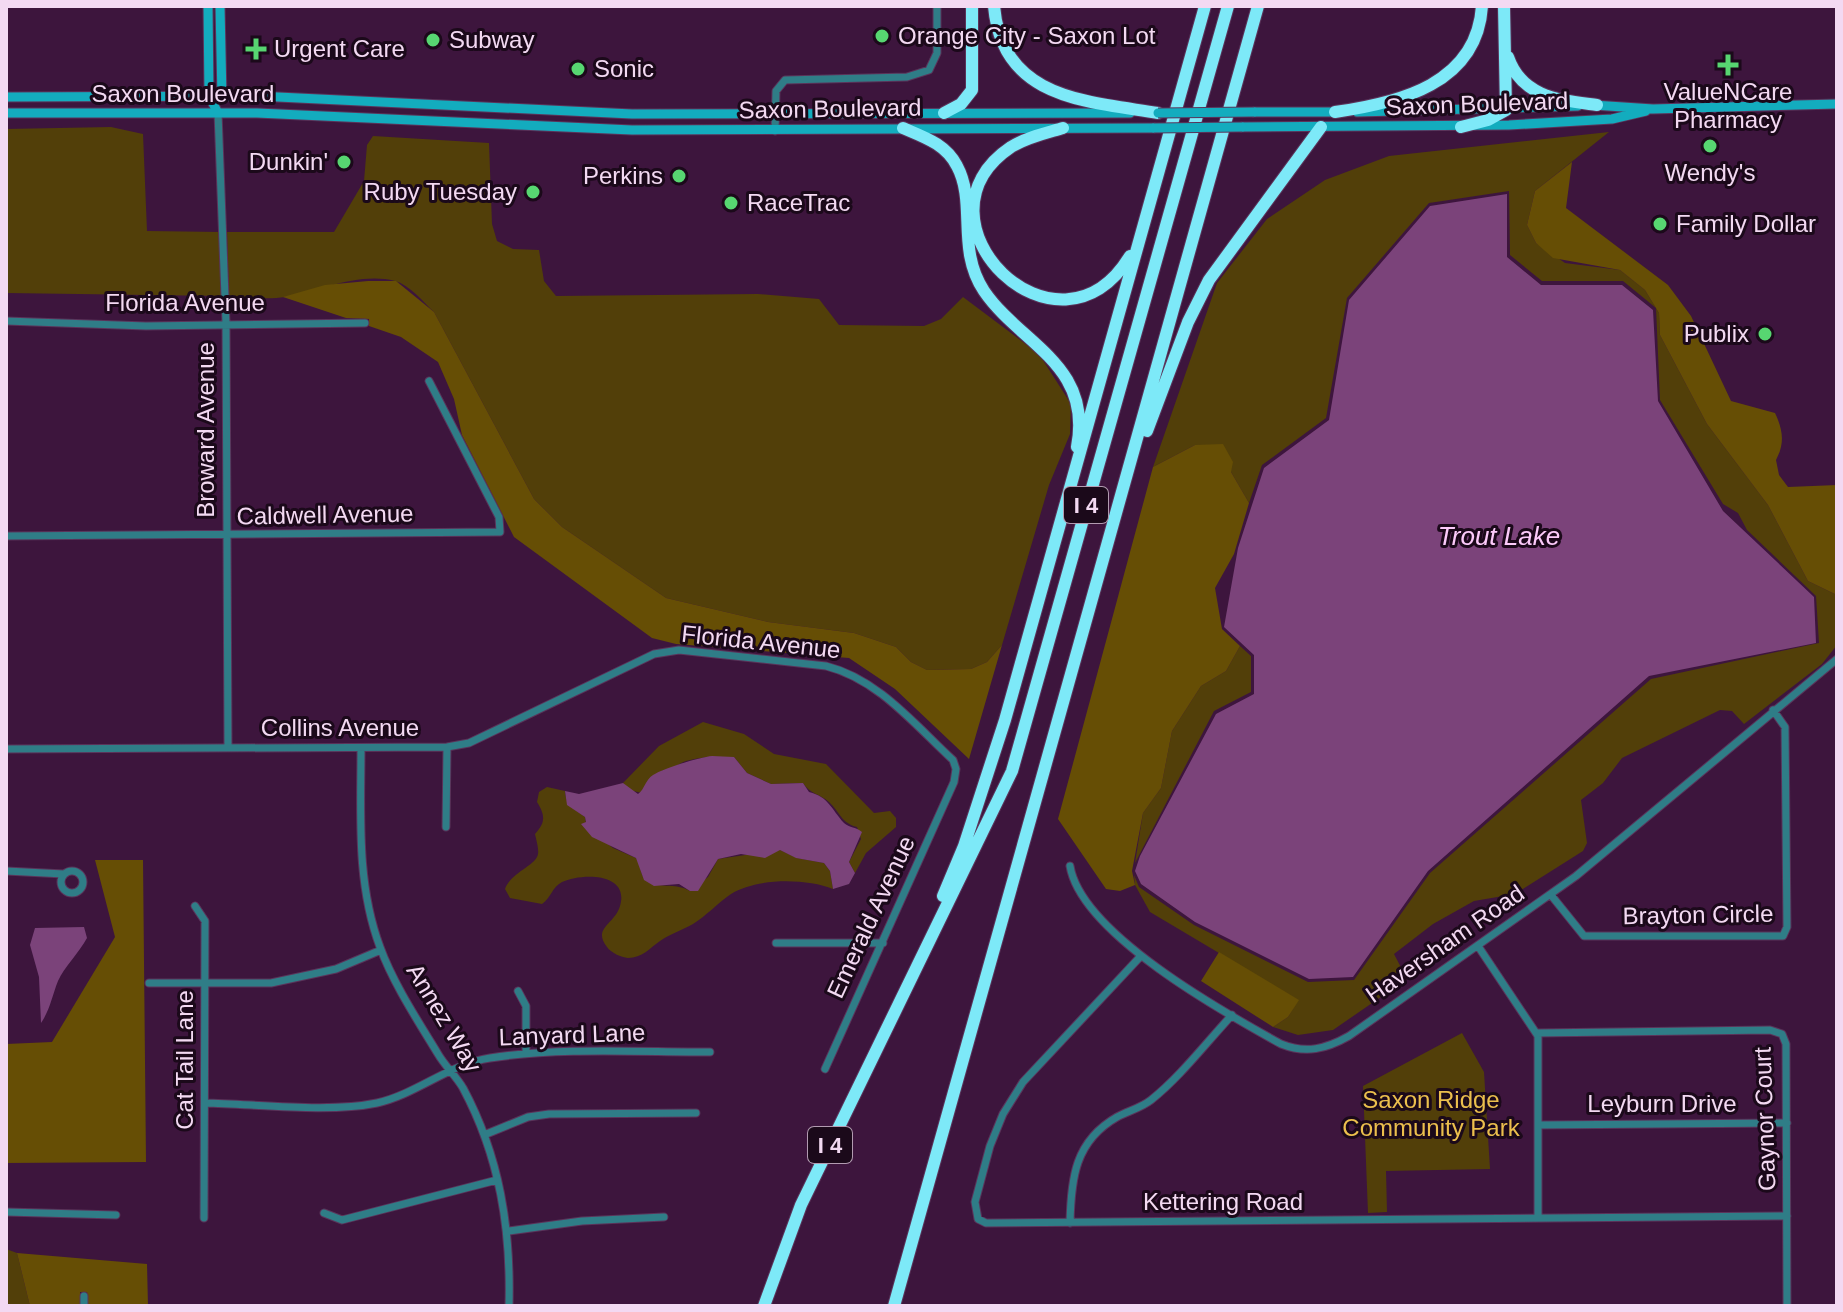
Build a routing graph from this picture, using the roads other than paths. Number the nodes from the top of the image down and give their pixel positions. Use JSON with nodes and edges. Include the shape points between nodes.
{"nodes":[{"id":1,"x":208,"y":6,"type":"edge"},
{"id":2,"x":220,"y":6,"type":"edge"},
{"id":3,"x":937,"y":6,"type":"edge"},
{"id":4,"x":972,"y":6,"type":"edge"},
{"id":5,"x":994,"y":6,"type":"edge"},
{"id":6,"x":1197,"y":6,"type":"edge"},
{"id":7,"x":1205,"y":6,"type":"edge"},
{"id":8,"x":1228,"y":6,"type":"edge"},
{"id":9,"x":1258,"y":6,"type":"edge"},
{"id":10,"x":1265,"y":6,"type":"edge"},
{"id":11,"x":1482,"y":6,"type":"edge"},
{"id":12,"x":1504,"y":6,"type":"edge"},
{"id":13,"x":1248,"y":41,"type":"junction"},
{"id":14,"x":1506,"y":50,"type":"junction"},
{"id":15,"x":1188,"y":60,"type":"junction"},
{"id":16,"x":209,"y":96,"type":"junction"},
{"id":17,"x":222,"y":96,"type":"junction"},
{"id":18,"x":6,"y":97,"type":"edge"},
{"id":19,"x":1837,"y":104,"type":"edge"},
{"id":20,"x":1597,"y":105,"type":"junction"},
{"id":21,"x":1653,"y":109,"type":"junction"},
{"id":22,"x":1506,"y":110,"type":"junction"},
{"id":23,"x":509,"y":111,"type":"junction"},
{"id":24,"x":536,"y":112,"type":"junction"},
{"id":25,"x":1335,"y":112,"type":"junction"},
{"id":26,"x":6,"y":113,"type":"edge"},
{"id":27,"x":218,"y":113,"type":"junction"},
{"id":28,"x":776,"y":113,"type":"junction"},
{"id":29,"x":944,"y":113,"type":"junction"},
{"id":30,"x":1158,"y":113,"type":"junction"},
{"id":31,"x":472,"y":125,"type":"junction"},
{"id":32,"x":508,"y":127,"type":"junction"},
{"id":33,"x":1321,"y":127,"type":"junction"},
{"id":34,"x":1461,"y":127,"type":"junction"},
{"id":35,"x":903,"y":128,"type":"junction"},
{"id":36,"x":1063,"y":128,"type":"junction"},
{"id":37,"x":775,"y":131,"type":"junction"},
{"id":38,"x":1138,"y":239,"type":"junction"},
{"id":39,"x":6,"y":321,"type":"edge"},
{"id":40,"x":226,"y":323,"type":"junction"},
{"id":41,"x":365,"y":323,"type":"dead end"},
{"id":42,"x":429,"y":381,"type":"dead end"},
{"id":43,"x":1135,"y":455,"type":"junction"},
{"id":44,"x":1068,"y":494,"type":"junction"},
{"id":45,"x":6,"y":536,"type":"edge"},
{"id":46,"x":227,"y":536,"type":"junction"},
{"id":47,"x":654,"y":654,"type":"joint"},
{"id":48,"x":1837,"y":659,"type":"edge"},
{"id":49,"x":1773,"y":710,"type":"junction"},
{"id":50,"x":447,"y":747,"type":"junction"},
{"id":51,"x":228,"y":748,"type":"junction"},
{"id":52,"x":361,"y":748,"type":"junction"},
{"id":53,"x":6,"y":749,"type":"edge"},
{"id":54,"x":954,"y":782,"type":"joint"},
{"id":55,"x":446,"y":827,"type":"dead end"},
{"id":56,"x":1070,"y":866,"type":"dead end"},
{"id":57,"x":6,"y":871,"type":"edge"},
{"id":58,"x":64,"y":874,"type":"dead end"},
{"id":59,"x":1551,"y":895,"type":"junction"},
{"id":60,"x":195,"y":906,"type":"dead end"},
{"id":61,"x":776,"y":943,"type":"dead end"},
{"id":62,"x":883,"y":943,"type":"junction"},
{"id":63,"x":1478,"y":946,"type":"junction"},
{"id":64,"x":381,"y":950,"type":"junction"},
{"id":65,"x":1139,"y":958,"type":"junction"},
{"id":66,"x":149,"y":983,"type":"dead end"},
{"id":67,"x":205,"y":983,"type":"junction"},
{"id":68,"x":904,"y":988,"type":"junction"},
{"id":69,"x":518,"y":991,"type":"dead end"},
{"id":70,"x":1232,"y":1015,"type":"junction"},
{"id":71,"x":1536,"y":1033,"type":"junction"},
{"id":72,"x":710,"y":1052,"type":"dead end"},
{"id":73,"x":526,"y":1053,"type":"junction"},
{"id":74,"x":825,"y":1069,"type":"dead end"},
{"id":75,"x":450,"y":1070,"type":"junction"},
{"id":76,"x":205,"y":1103,"type":"junction"},
{"id":77,"x":696,"y":1113,"type":"dead end"},
{"id":78,"x":1787,"y":1123,"type":"junction"},
{"id":79,"x":1538,"y":1125,"type":"junction"},
{"id":80,"x":484,"y":1135,"type":"junction"},
{"id":81,"x":497,"y":1180,"type":"junction"},
{"id":82,"x":6,"y":1212,"type":"edge"},
{"id":83,"x":324,"y":1213,"type":"dead end"},
{"id":84,"x":116,"y":1215,"type":"dead end"},
{"id":85,"x":1787,"y":1216,"type":"junction"},
{"id":86,"x":664,"y":1217,"type":"dead end"},
{"id":87,"x":1538,"y":1217,"type":"junction"},
{"id":88,"x":204,"y":1218,"type":"dead end"},
{"id":89,"x":1070,"y":1223,"type":"junction"},
{"id":90,"x":509,"y":1231,"type":"junction"},
{"id":91,"x":84,"y":1296,"type":"dead end"},
{"id":92,"x":84,"y":1306,"type":"edge"},
{"id":93,"x":509,"y":1306,"type":"edge"},
{"id":94,"x":764,"y":1306,"type":"edge"},
{"id":95,"x":894,"y":1306,"type":"edge"},
{"id":96,"x":1787,"y":1306,"type":"edge"}],
"edges":[{"from":1,"to":16,"type":"main road"},
{"from":2,"to":17,"type":"main road"},
{"from":3,"to":28,"type":"street","via":[[937,53],[929,70],[907,77],[785,80],[776,91]]},
{"from":4,"to":29,"type":"highway","via":[[972,90]]},
{"from":5,"to":30,"type":"highway","via":[[1007,51],[1031,80],[1072,98]]},
{"from":6,"to":15,"type":"highway"},
{"from":7,"to":15,"type":"highway"},
{"from":8,"to":68,"type":"highway","number":"I 4","via":[[1012,771]]},
{"from":9,"to":13,"type":"highway","number":"I 4"},
{"from":10,"to":13,"type":"highway"},
{"from":11,"to":25,"type":"highway","via":[[1474,42],[1438,83],[1391,101]]},
{"from":12,"to":14,"type":"highway"},
{"from":13,"to":43,"type":"highway","number":"I 4"},
{"from":14,"to":20,"type":"highway","via":[[1517,75],[1536,93]]},
{"from":14,"to":22,"type":"highway"},
{"from":15,"to":38,"type":"highway"},
{"from":16,"to":17,"type":"main road","name":"Saxon Boulevard"},
{"from":16,"to":18,"type":"main road","name":"Saxon Boulevard"},
{"from":16,"to":27,"type":"main road"},
{"from":17,"to":23,"type":"main road","name":"Saxon Boulevard"},
{"from":17,"to":27,"type":"main road"},
{"from":19,"to":21,"type":"main road","name":"Saxon Boulevard"},
{"from":20,"to":21,"type":"main road","name":"Saxon Boulevard"},
{"from":20,"to":22,"type":"main road","name":"Saxon Boulevard"},
{"from":21,"to":34,"type":"main road","name":"Saxon Boulevard","via":[[1612,119]]},
{"from":22,"to":25,"type":"main road","name":"Saxon Boulevard"},
{"from":22,"to":34,"type":"highway"},
{"from":23,"to":24,"type":"main road","name":"Saxon Boulevard"},
{"from":23,"to":31,"type":"main road"},
{"from":24,"to":28,"type":"main road","name":"Saxon Boulevard"},
{"from":24,"to":32,"type":"main road","via":[[518,117]]},
{"from":25,"to":30,"type":"main road","name":"Saxon Boulevard","bridge":true},
{"from":26,"to":27,"type":"main road","name":"Saxon Boulevard"},
{"from":27,"to":31,"type":"main road","name":"Saxon Boulevard"},
{"from":27,"to":40,"type":"street","name":"Broward Avenue"},
{"from":28,"to":29,"type":"main road","name":"Saxon Boulevard"},
{"from":28,"to":37,"type":"street"},
{"from":29,"to":30,"type":"main road","name":"Saxon Boulevard"},
{"from":31,"to":32,"type":"main road","name":"Saxon Boulevard"},
{"from":32,"to":37,"type":"main road","name":"Saxon Boulevard"},
{"from":33,"to":34,"type":"main road","name":"Saxon Boulevard"},
{"from":33,"to":36,"type":"main road","name":"Saxon Boulevard","bridge":true},
{"from":33,"to":43,"type":"highway","via":[[1209,280]]},
{"from":35,"to":36,"type":"main road","name":"Saxon Boulevard"},
{"from":35,"to":37,"type":"main road","name":"Saxon Boulevard"},
{"from":35,"to":44,"type":"highway","via":[[937,143],[957,165],[973,272],[986,293],[1060,368],[1073,393],[1079,438]]},
{"from":36,"to":38,"type":"highway","via":[[1011,148],[986,175],[975,224],[989,262],[1027,293],[1069,298],[1110,279]]},
{"from":38,"to":44,"type":"highway"},
{"from":39,"to":40,"type":"street","name":"Florida Avenue"},
{"from":40,"to":41,"type":"street","name":"Florida Avenue"},
{"from":40,"to":46,"type":"street","name":"Broward Avenue"},
{"from":42,"to":46,"type":"street","name":"Caldwell Avenue","via":[[499,517],[500,532]]},
{"from":43,"to":95,"type":"highway","number":"I 4"},
{"from":44,"to":68,"type":"highway","via":[[964,846]]},
{"from":45,"to":46,"type":"street","name":"Caldwell Avenue"},
{"from":46,"to":51,"type":"street","name":"Broward Avenue"},
{"from":47,"to":50,"type":"street","name":"Collins Avenue","via":[[469,743]]},
{"from":47,"to":54,"type":"street","name":"Florida Avenue","via":[[679,650],[850,672],[872,685],[953,760]]},
{"from":48,"to":49,"type":"street","name":"Haversham Road"},
{"from":49,"to":59,"type":"street","name":"Haversham Road"},
{"from":49,"to":59,"type":"street","name":"Brayton Circle","via":[[1785,727],[1783,936],[1584,936]]},
{"from":50,"to":52,"type":"street","name":"Collins Avenue"},
{"from":50,"to":55,"type":"street"},
{"from":51,"to":52,"type":"street","name":"Collins Avenue"},
{"from":51,"to":53,"type":"street","name":"Collins Avenue"},
{"from":52,"to":64,"type":"street","name":"Annez Way","via":[[362,870]]},
{"from":54,"to":62,"type":"street","name":"Emerald Avenue"},
{"from":56,"to":65,"type":"street","name":"Haversham Road","via":[[1073,885]]},
{"from":57,"to":58,"type":"street"},
{"from":59,"to":63,"type":"street","name":"Haversham Road"},
{"from":60,"to":67,"type":"street","name":"Cat Tail Lane","via":[[205,921]]},
{"from":61,"to":62,"type":"street"},
{"from":62,"to":74,"type":"street","name":"Emerald Avenue"},
{"from":63,"to":70,"type":"street","name":"Haversham Road","via":[[1349,1036],[1322,1049],[1293,1049]]},
{"from":63,"to":71,"type":"street"},
{"from":64,"to":67,"type":"street","via":[[304,978]]},
{"from":64,"to":75,"type":"street","name":"Annez Way"},
{"from":65,"to":70,"type":"street","name":"Haversham Road"},
{"from":65,"to":89,"type":"street","name":"Kettering Road","via":[[1023,1082],[1003,1114],[975,1202],[978,1219],[986,1223]]},
{"from":66,"to":67,"type":"street"},
{"from":67,"to":76,"type":"street","name":"Cat Tail Lane"},
{"from":68,"to":94,"type":"highway","number":"I 4","via":[[801,1205]]},
{"from":69,"to":73,"type":"street","via":[[526,1006]]},
{"from":70,"to":89,"type":"street","via":[[1150,1100],[1107,1123],[1090,1139],[1079,1154],[1071,1183]]},
{"from":71,"to":78,"type":"street","name":"Gaynor Court","via":[[1782,1034]]},
{"from":71,"to":79,"type":"street"},
{"from":72,"to":73,"type":"street","name":"Lanyard Lane"},
{"from":73,"to":75,"type":"street","name":"Lanyard Lane","via":[[485,1058]]},
{"from":75,"to":76,"type":"street","name":"Lanyard Lane","via":[[376,1103]]},
{"from":75,"to":80,"type":"street","name":"Annez Way"},
{"from":76,"to":88,"type":"street","name":"Cat Tail Lane"},
{"from":77,"to":80,"type":"street","via":[[549,1114]]},
{"from":78,"to":79,"type":"street","name":"Leyburn Drive"},
{"from":78,"to":85,"type":"street","name":"Gaynor Court"},
{"from":79,"to":87,"type":"street"},
{"from":80,"to":81,"type":"street","name":"Annez Way"},
{"from":81,"to":83,"type":"street","via":[[342,1220]]},
{"from":81,"to":90,"type":"street","name":"Annez Way"},
{"from":82,"to":84,"type":"street"},
{"from":85,"to":87,"type":"street","name":"Kettering Road"},
{"from":85,"to":96,"type":"street","name":"Gaynor Court"},
{"from":86,"to":90,"type":"street"},
{"from":87,"to":89,"type":"street","name":"Kettering Road"},
{"from":90,"to":93,"type":"street","name":"Annez Way"},
{"from":91,"to":92,"type":"street"}]}
